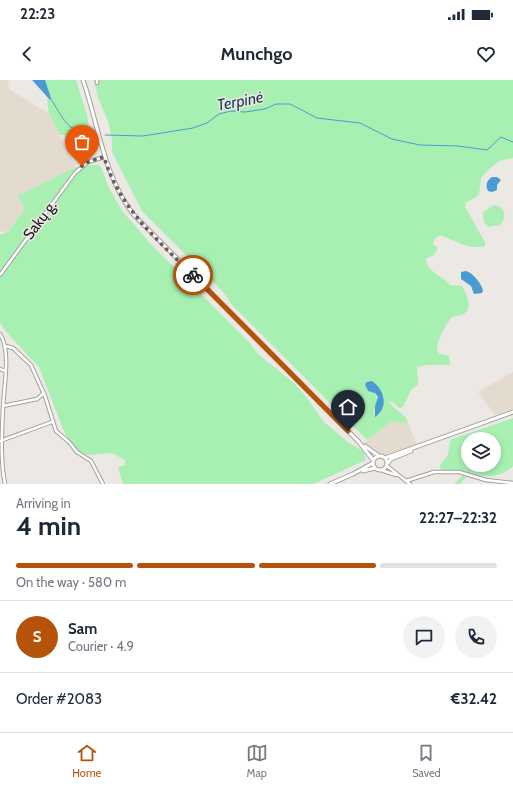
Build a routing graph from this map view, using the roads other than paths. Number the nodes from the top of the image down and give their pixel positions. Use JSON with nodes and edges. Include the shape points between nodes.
{"nodes":[{"id":1,"x":83,"y":80,"type":"edge"},
{"id":2,"x":104,"y":157,"type":"junction"},
{"id":3,"x":0,"y":275,"type":"edge"},
{"id":4,"x":0,"y":334,"type":"edge"},
{"id":5,"x":5,"y":346,"type":"junction"},
{"id":6,"x":0,"y":369,"type":"edge"},
{"id":7,"x":5,"y":371,"type":"junction"},
{"id":8,"x":44,"y":393,"type":"junction"},
{"id":9,"x":3,"y":406,"type":"junction"},
{"id":10,"x":513,"y":412,"type":"edge"},
{"id":11,"x":52,"y":422,"type":"junction"},
{"id":12,"x":1,"y":441,"type":"edge"},
{"id":13,"x":358,"y":441,"type":"junction"},
{"id":14,"x":422,"y":446,"type":"junction"},
{"id":15,"x":378,"y":456,"type":"junction"},
{"id":16,"x":385,"y":458,"type":"junction"},
{"id":17,"x":373,"y":461,"type":"junction"},
{"id":18,"x":387,"y":464,"type":"junction"},
{"id":19,"x":375,"y":468,"type":"junction"},
{"id":20,"x":382,"y":470,"type":"junction"},
{"id":21,"x":353,"y":474,"type":"junction"},
{"id":22,"x":402,"y":478,"type":"junction"},
{"id":23,"x":406,"y":481,"type":"junction"},
{"id":24,"x":513,"y":483,"type":"edge"},
{"id":25,"x":5,"y":484,"type":"edge"},
{"id":26,"x":103,"y":484,"type":"edge"},
{"id":27,"x":330,"y":484,"type":"edge"},
{"id":28,"x":410,"y":484,"type":"edge"}],
"edges":[{"from":1,"to":2,"type":"main road"},
{"from":2,"to":3,"type":"street","name":"Sakų g.","via":[[88,162],[75,173]]},
{"from":2,"to":13,"type":"main road","via":[[118,192],[140,222]]},
{"from":4,"to":5,"type":"street"},
{"from":5,"to":7,"type":"street"},
{"from":5,"to":8,"type":"street","via":[[13,348],[28,363]]},
{"from":6,"to":7,"type":"street"},
{"from":7,"to":9,"type":"street"},
{"from":8,"to":9,"type":"street","via":[[37,399]]},
{"from":8,"to":11,"type":"street"},
{"from":9,"to":12,"type":"street"},
{"from":10,"to":14,"type":"main road"},
{"from":11,"to":12,"type":"street"},
{"from":11,"to":26,"type":"street","via":[[56,431],[77,452],[91,461]]},
{"from":12,"to":25,"type":"street"},
{"from":13,"to":15,"type":"main road"},
{"from":13,"to":17,"type":"main road"},
{"from":14,"to":16,"type":"main road"},
{"from":14,"to":18,"type":"main road","via":[[391,459]]},
{"from":15,"to":16,"type":"main road"},
{"from":15,"to":17,"type":"main road"},
{"from":16,"to":18,"type":"main road"},
{"from":17,"to":19,"type":"main road"},
{"from":17,"to":21,"type":"main road"},
{"from":18,"to":20,"type":"main road"},
{"from":18,"to":22,"type":"street"},
{"from":19,"to":20,"type":"main road"},
{"from":19,"to":21,"type":"main road"},
{"from":20,"to":22,"type":"street"},
{"from":21,"to":27,"type":"main road"},
{"from":22,"to":23,"type":"street"},
{"from":23,"to":24,"type":"street","via":[[434,472],[459,472],[486,480]]},
{"from":23,"to":28,"type":"street"}]}
